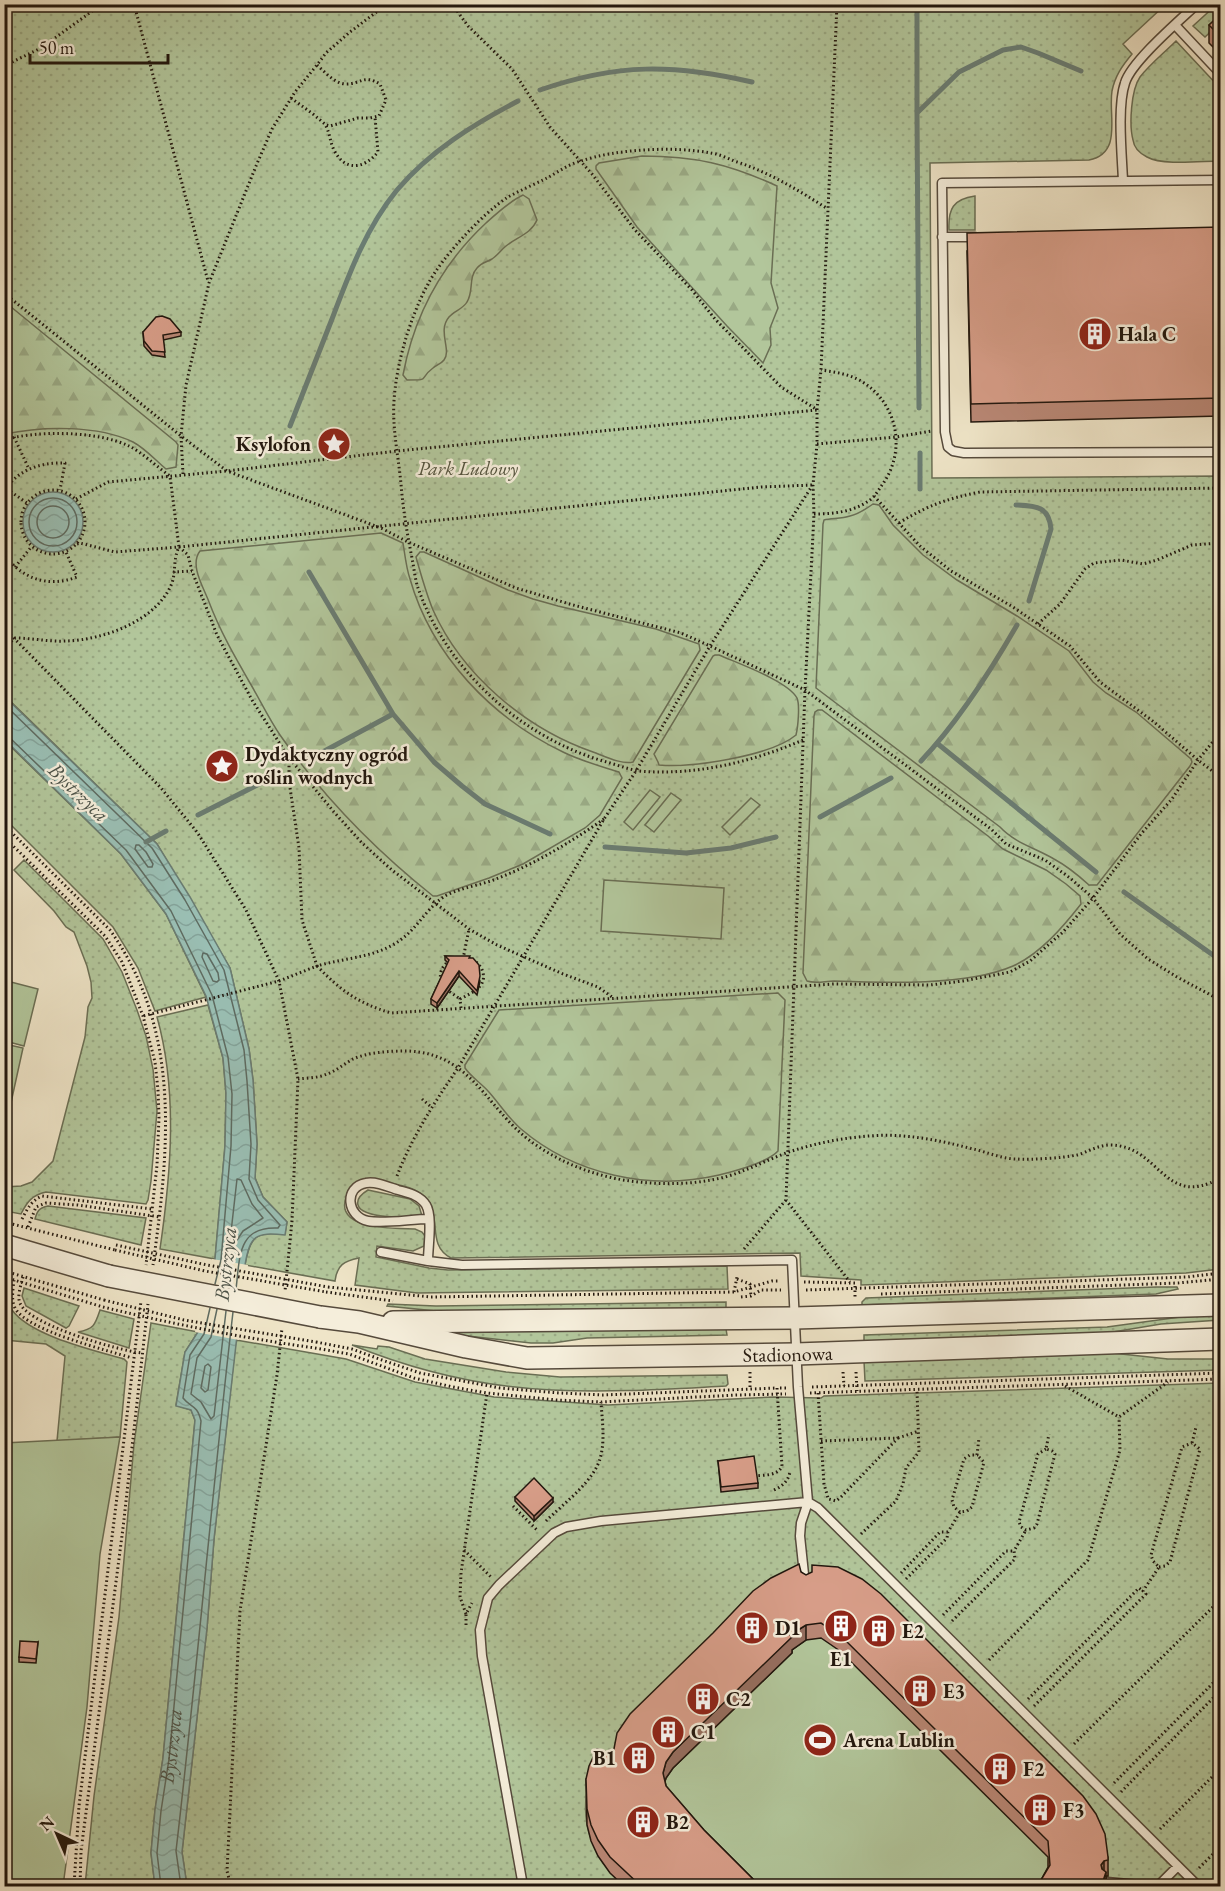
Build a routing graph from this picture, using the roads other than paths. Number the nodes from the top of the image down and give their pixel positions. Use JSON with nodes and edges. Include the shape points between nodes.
{"nodes":[{"id":1,"x":1197,"y":4,"type":"edge"},
{"id":2,"x":1175,"y":25,"type":"junction"},
{"id":3,"x":1221,"y":73,"type":"edge"},
{"id":4,"x":1221,"y":180,"type":"edge"},
{"id":5,"x":1123,"y":181,"type":"junction"},
{"id":6,"x":942,"y":237,"type":"junction"},
{"id":7,"x":976,"y":237,"type":"edge"},
{"id":8,"x":1221,"y":452,"type":"edge"},
{"id":9,"x":429,"y":1219,"type":"junction"},
{"id":10,"x":4,"y":1245,"type":"edge"},
{"id":11,"x":381,"y":1252,"type":"dead end"},
{"id":12,"x":428,"y":1261,"type":"junction"},
{"id":13,"x":1221,"y":1305,"type":"edge"},
{"id":14,"x":795,"y":1318,"type":"junction"},
{"id":15,"x":359,"y":1322,"type":"junction"},
{"id":16,"x":1221,"y":1339,"type":"edge"},
{"id":17,"x":796,"y":1354,"type":"junction"},
{"id":18,"x":808,"y":1502,"type":"junction"},
{"id":19,"x":806,"y":1585,"type":"edge"},
{"id":20,"x":1178,"y":1866,"type":"junction"},
{"id":21,"x":1107,"y":1882,"type":"edge"},
{"id":22,"x":523,"y":1887,"type":"edge"},
{"id":23,"x":1198,"y":1887,"type":"edge"}],
"edges":[{"from":1,"to":2,"type":"lane"},
{"from":2,"to":3,"type":"lane"},
{"from":2,"to":5,"type":"lane","via":[[1125,82]]},
{"from":4,"to":5,"type":"lane"},
{"from":5,"to":6,"type":"lane","via":[[942,183]]},
{"from":6,"to":7,"type":"lane"},
{"from":6,"to":8,"type":"lane","via":[[945,432],[948,447],[953,451]]},
{"from":9,"to":9,"type":"lane","via":[[367,1221],[351,1209],[351,1195],[366,1183],[409,1193],[426,1205]]},
{"from":9,"to":12,"type":"lane"},
{"from":10,"to":15,"type":"street","name":"Stadionowa","bridge":true,"via":[[110,1276]]},
{"from":11,"to":12,"type":"lane"},
{"from":12,"to":14,"type":"lane","via":[[462,1265],[792,1260]]},
{"from":13,"to":14,"type":"street","name":"Stadionowa"},
{"from":14,"to":15,"type":"street","name":"Stadionowa"},
{"from":14,"to":17,"type":"lane"},
{"from":15,"to":17,"type":"street","name":"Stadionowa","via":[[527,1358]]},
{"from":16,"to":17,"type":"street","name":"Stadionowa"},
{"from":17,"to":18,"type":"lane"},
{"from":18,"to":19,"type":"lane","via":[[800,1536]]},
{"from":18,"to":20,"type":"lane","via":[[853,1542]]},
{"from":18,"to":22,"type":"lane","via":[[566,1527],[554,1533],[488,1598],[480,1630],[482,1656]]},
{"from":20,"to":21,"type":"lane","via":[[1159,1885]]},
{"from":20,"to":23,"type":"lane"}]}
